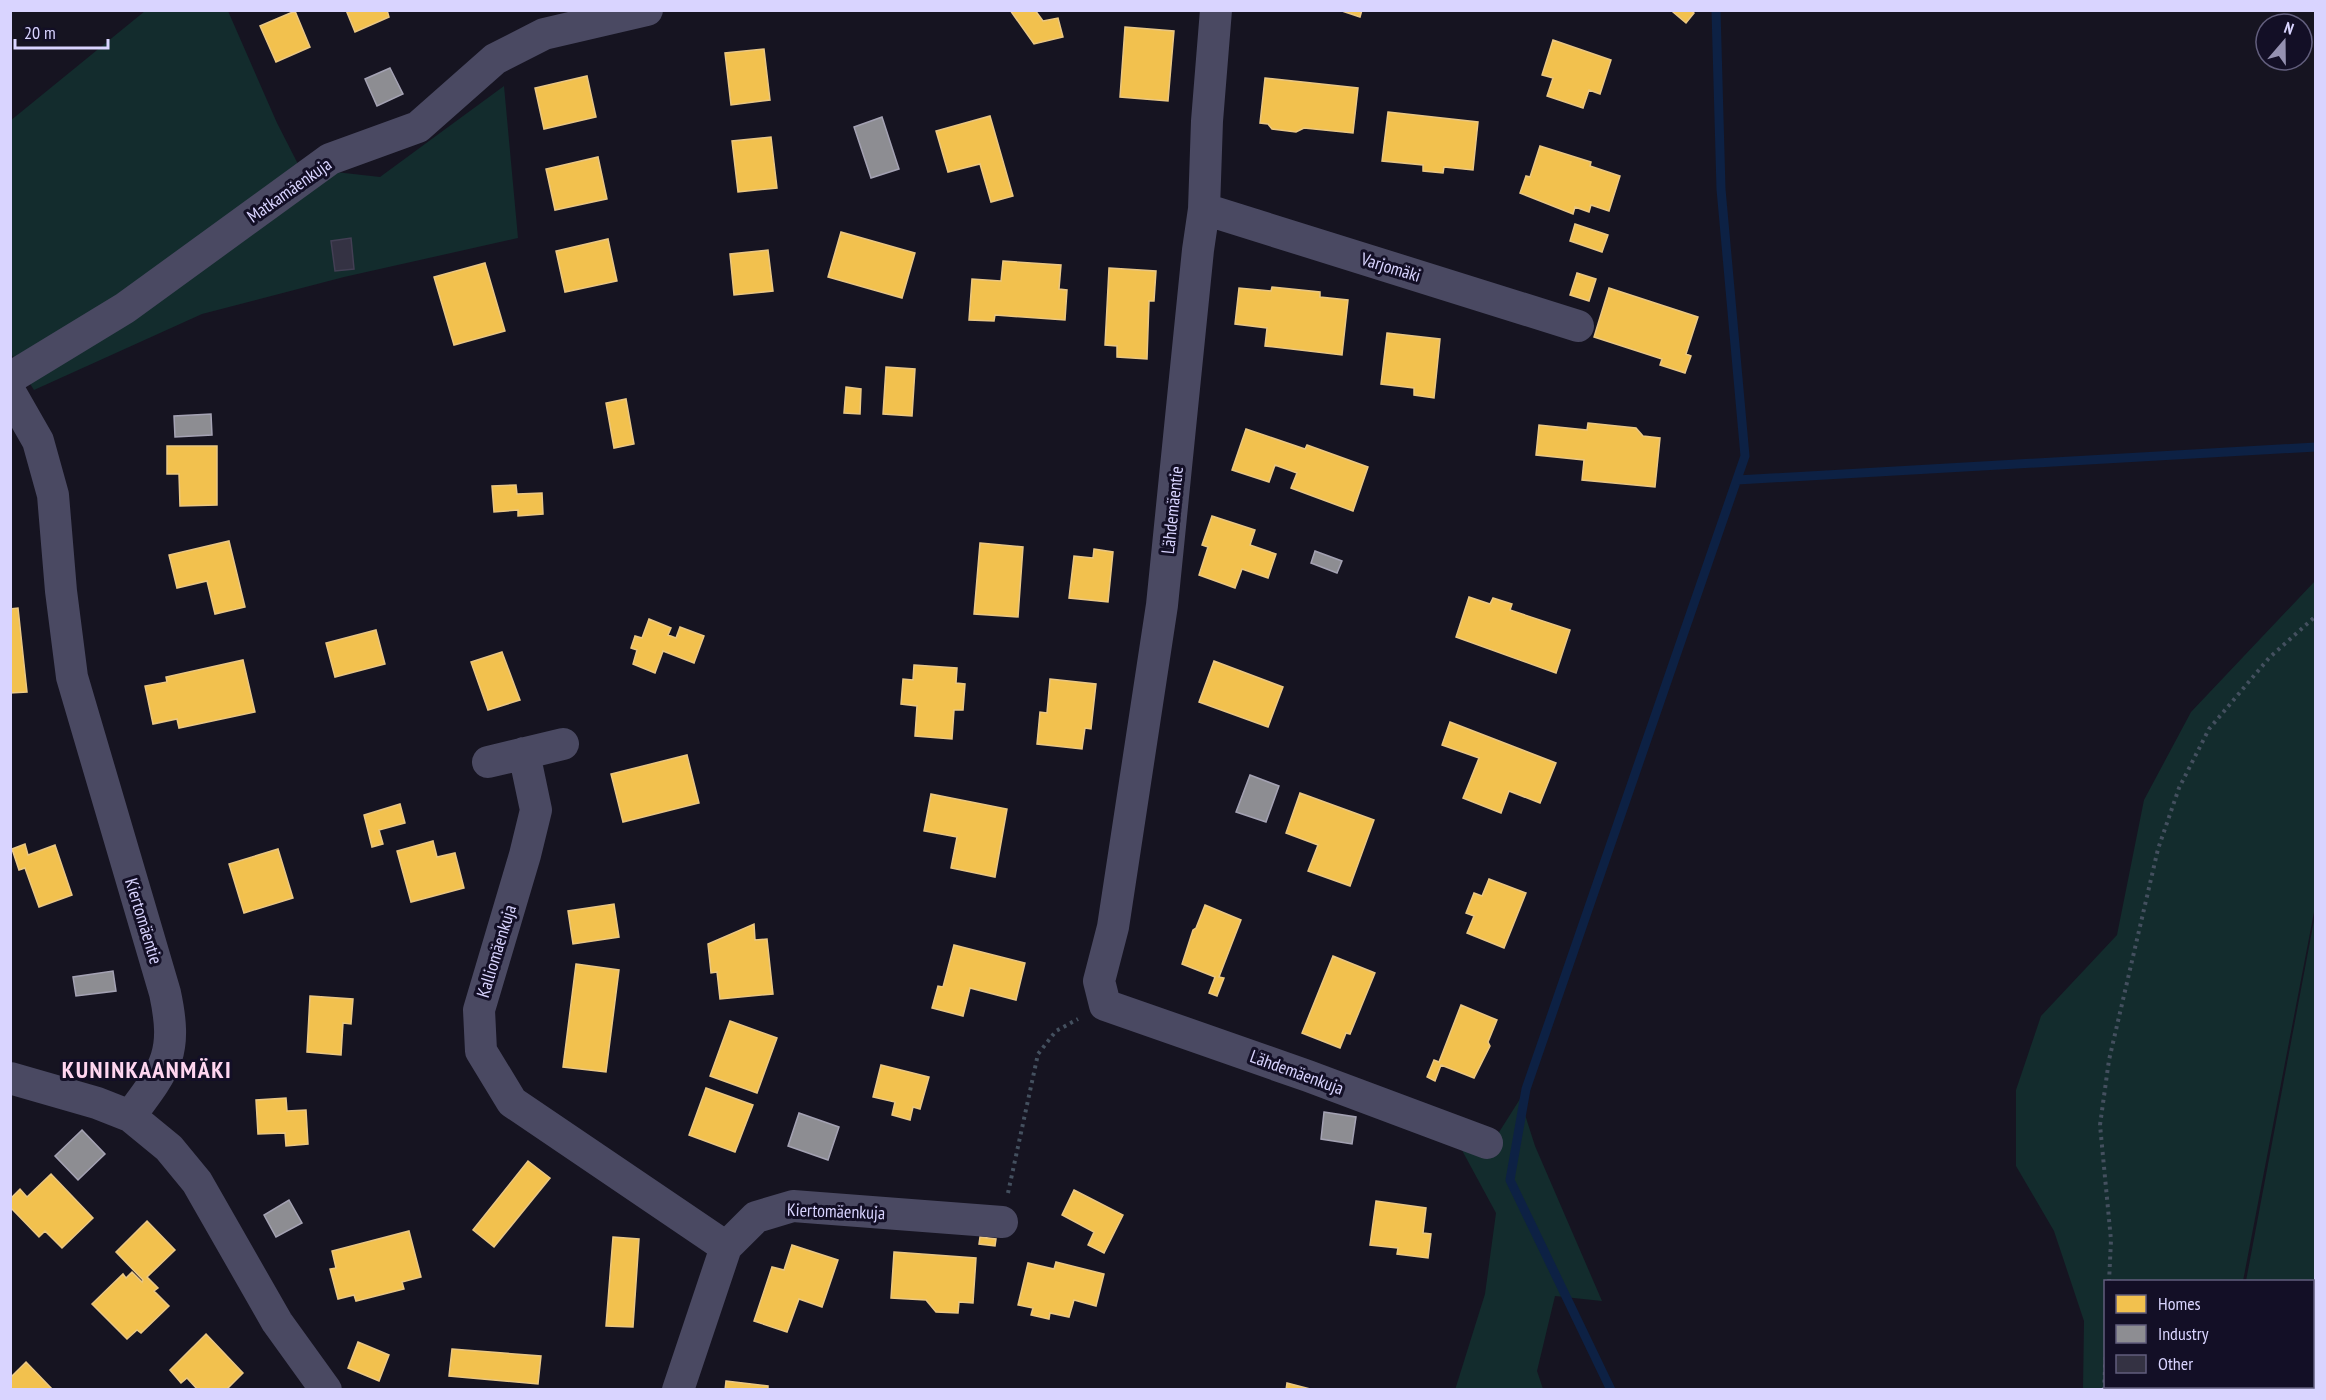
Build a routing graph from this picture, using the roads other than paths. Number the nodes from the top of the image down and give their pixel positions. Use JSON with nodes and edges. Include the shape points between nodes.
{"nodes":[{"id":1,"x":647,"y":10,"type":"edge"},
{"id":2,"x":1216,"y":10,"type":"edge"},
{"id":3,"x":1204,"y":209,"type":"junction"},
{"id":4,"x":1578,"y":326,"type":"dead end"},
{"id":5,"x":10,"y":378,"type":"edge"},
{"id":6,"x":10,"y":392,"type":"edge"},
{"id":7,"x":562,"y":744,"type":"dead end"},
{"id":8,"x":524,"y":753,"type":"junction"},
{"id":9,"x":488,"y":762,"type":"dead end"},
{"id":10,"x":1105,"y":1005,"type":"joint"},
{"id":11,"x":10,"y":1078,"type":"edge"},
{"id":12,"x":130,"y":1116,"type":"junction"},
{"id":13,"x":1487,"y":1143,"type":"dead end"},
{"id":14,"x":1002,"y":1222,"type":"road end"},
{"id":15,"x":726,"y":1247,"type":"junction"},
{"id":16,"x":326,"y":1389,"type":"edge"},
{"id":17,"x":678,"y":1389,"type":"edge"}],
"edges":[{"from":1,"to":5,"type":"street","name":"Matkamäenkuja","via":[[544,34],[495,59],[418,127],[330,159],[125,308]]},
{"from":2,"to":3,"type":"street","name":"Lähdemäentie"},
{"from":3,"to":4,"type":"street","name":"Varjomäki"},
{"from":3,"to":10,"type":"street","name":"Lähdemäentie","via":[[1162,605],[1113,927],[1099,981]]},
{"from":6,"to":12,"type":"street","name":"Kiertomäentie","via":[[38,441],[53,495],[72,677],[172,1024],[170,1051],[161,1073]]},
{"from":7,"to":8,"type":"street"},
{"from":8,"to":9,"type":"street"},
{"from":8,"to":15,"type":"street","name":"Kalliomäenkuja","via":[[536,810],[479,1010],[481,1051],[512,1102]]},
{"from":10,"to":13,"type":"street","name":"Lähdemäenkuja"},
{"from":11,"to":12,"type":"street","via":[[97,1102]]},
{"from":12,"to":16,"type":"street","via":[[169,1148],[197,1182],[277,1322]]},
{"from":14,"to":15,"type":"street","name":"Kiertomäenkuja","via":[[793,1206],[756,1217]]},
{"from":15,"to":17,"type":"street","name":"Kiertomäenkuja"}]}
